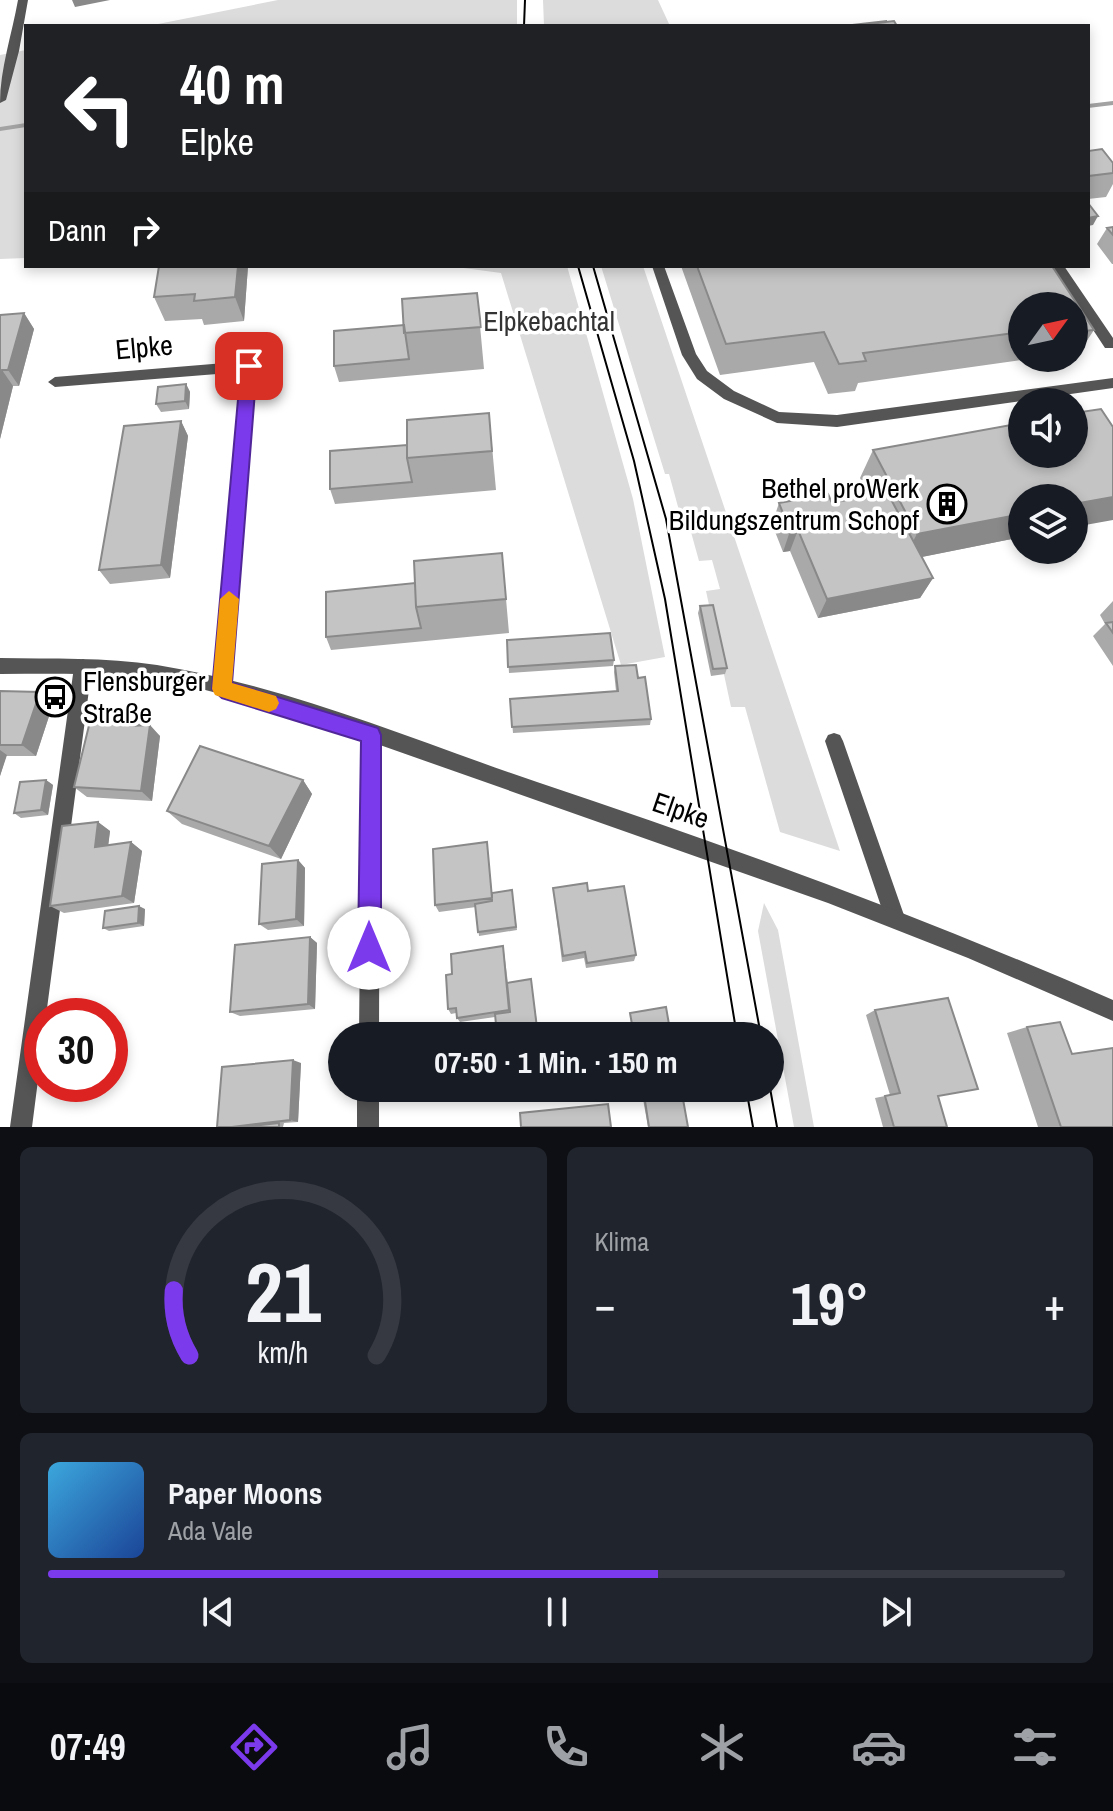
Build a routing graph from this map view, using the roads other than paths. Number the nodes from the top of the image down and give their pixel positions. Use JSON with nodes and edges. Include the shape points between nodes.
{"nodes":[{"id":1,"x":23,"y":0,"type":"edge"},
{"id":2,"x":0,"y":100,"type":"edge"},
{"id":3,"x":659,"y":268,"type":"edge"},
{"id":4,"x":1058,"y":268,"type":"edge"},
{"id":5,"x":1112,"y":345,"type":"edge"},
{"id":6,"x":55,"y":382,"type":"dead end"},
{"id":7,"x":1113,"y":383,"type":"edge"},
{"id":8,"x":0,"y":666,"type":"edge"},
{"id":9,"x":83,"y":667,"type":"junction"},
{"id":10,"x":222,"y":689,"type":"junction"},
{"id":11,"x":371,"y":735,"type":"junction"},
{"id":12,"x":834,"y":741,"type":"dead end"},
{"id":13,"x":895,"y":918,"type":"junction"},
{"id":14,"x":1113,"y":1011,"type":"edge"},
{"id":15,"x":369,"y":1022,"type":"edge"},
{"id":16,"x":368,"y":1102,"type":"edge"},
{"id":17,"x":21,"y":1127,"type":"edge"},
{"id":18,"x":368,"y":1127,"type":"edge"}],
"edges":[{"from":1,"to":2,"type":"street"},
{"from":3,"to":7,"type":"street","via":[[689,355],[702,375],[729,395],[777,417],[837,421]]},
{"from":4,"to":5,"type":"street"},
{"from":6,"to":10,"type":"street","name":"Elpke","via":[[249,366]]},
{"from":8,"to":9,"type":"street","name":"Elpke"},
{"from":9,"to":10,"type":"street","name":"Elpke","via":[[173,676]]},
{"from":9,"to":17,"type":"street"},
{"from":10,"to":11,"type":"street","name":"Elpke"},
{"from":11,"to":13,"type":"street","name":"Elpke"},
{"from":11,"to":15,"type":"street"},
{"from":12,"to":13,"type":"street"},
{"from":13,"to":14,"type":"street","name":"Elpke"},
{"from":16,"to":18,"type":"street"}]}
